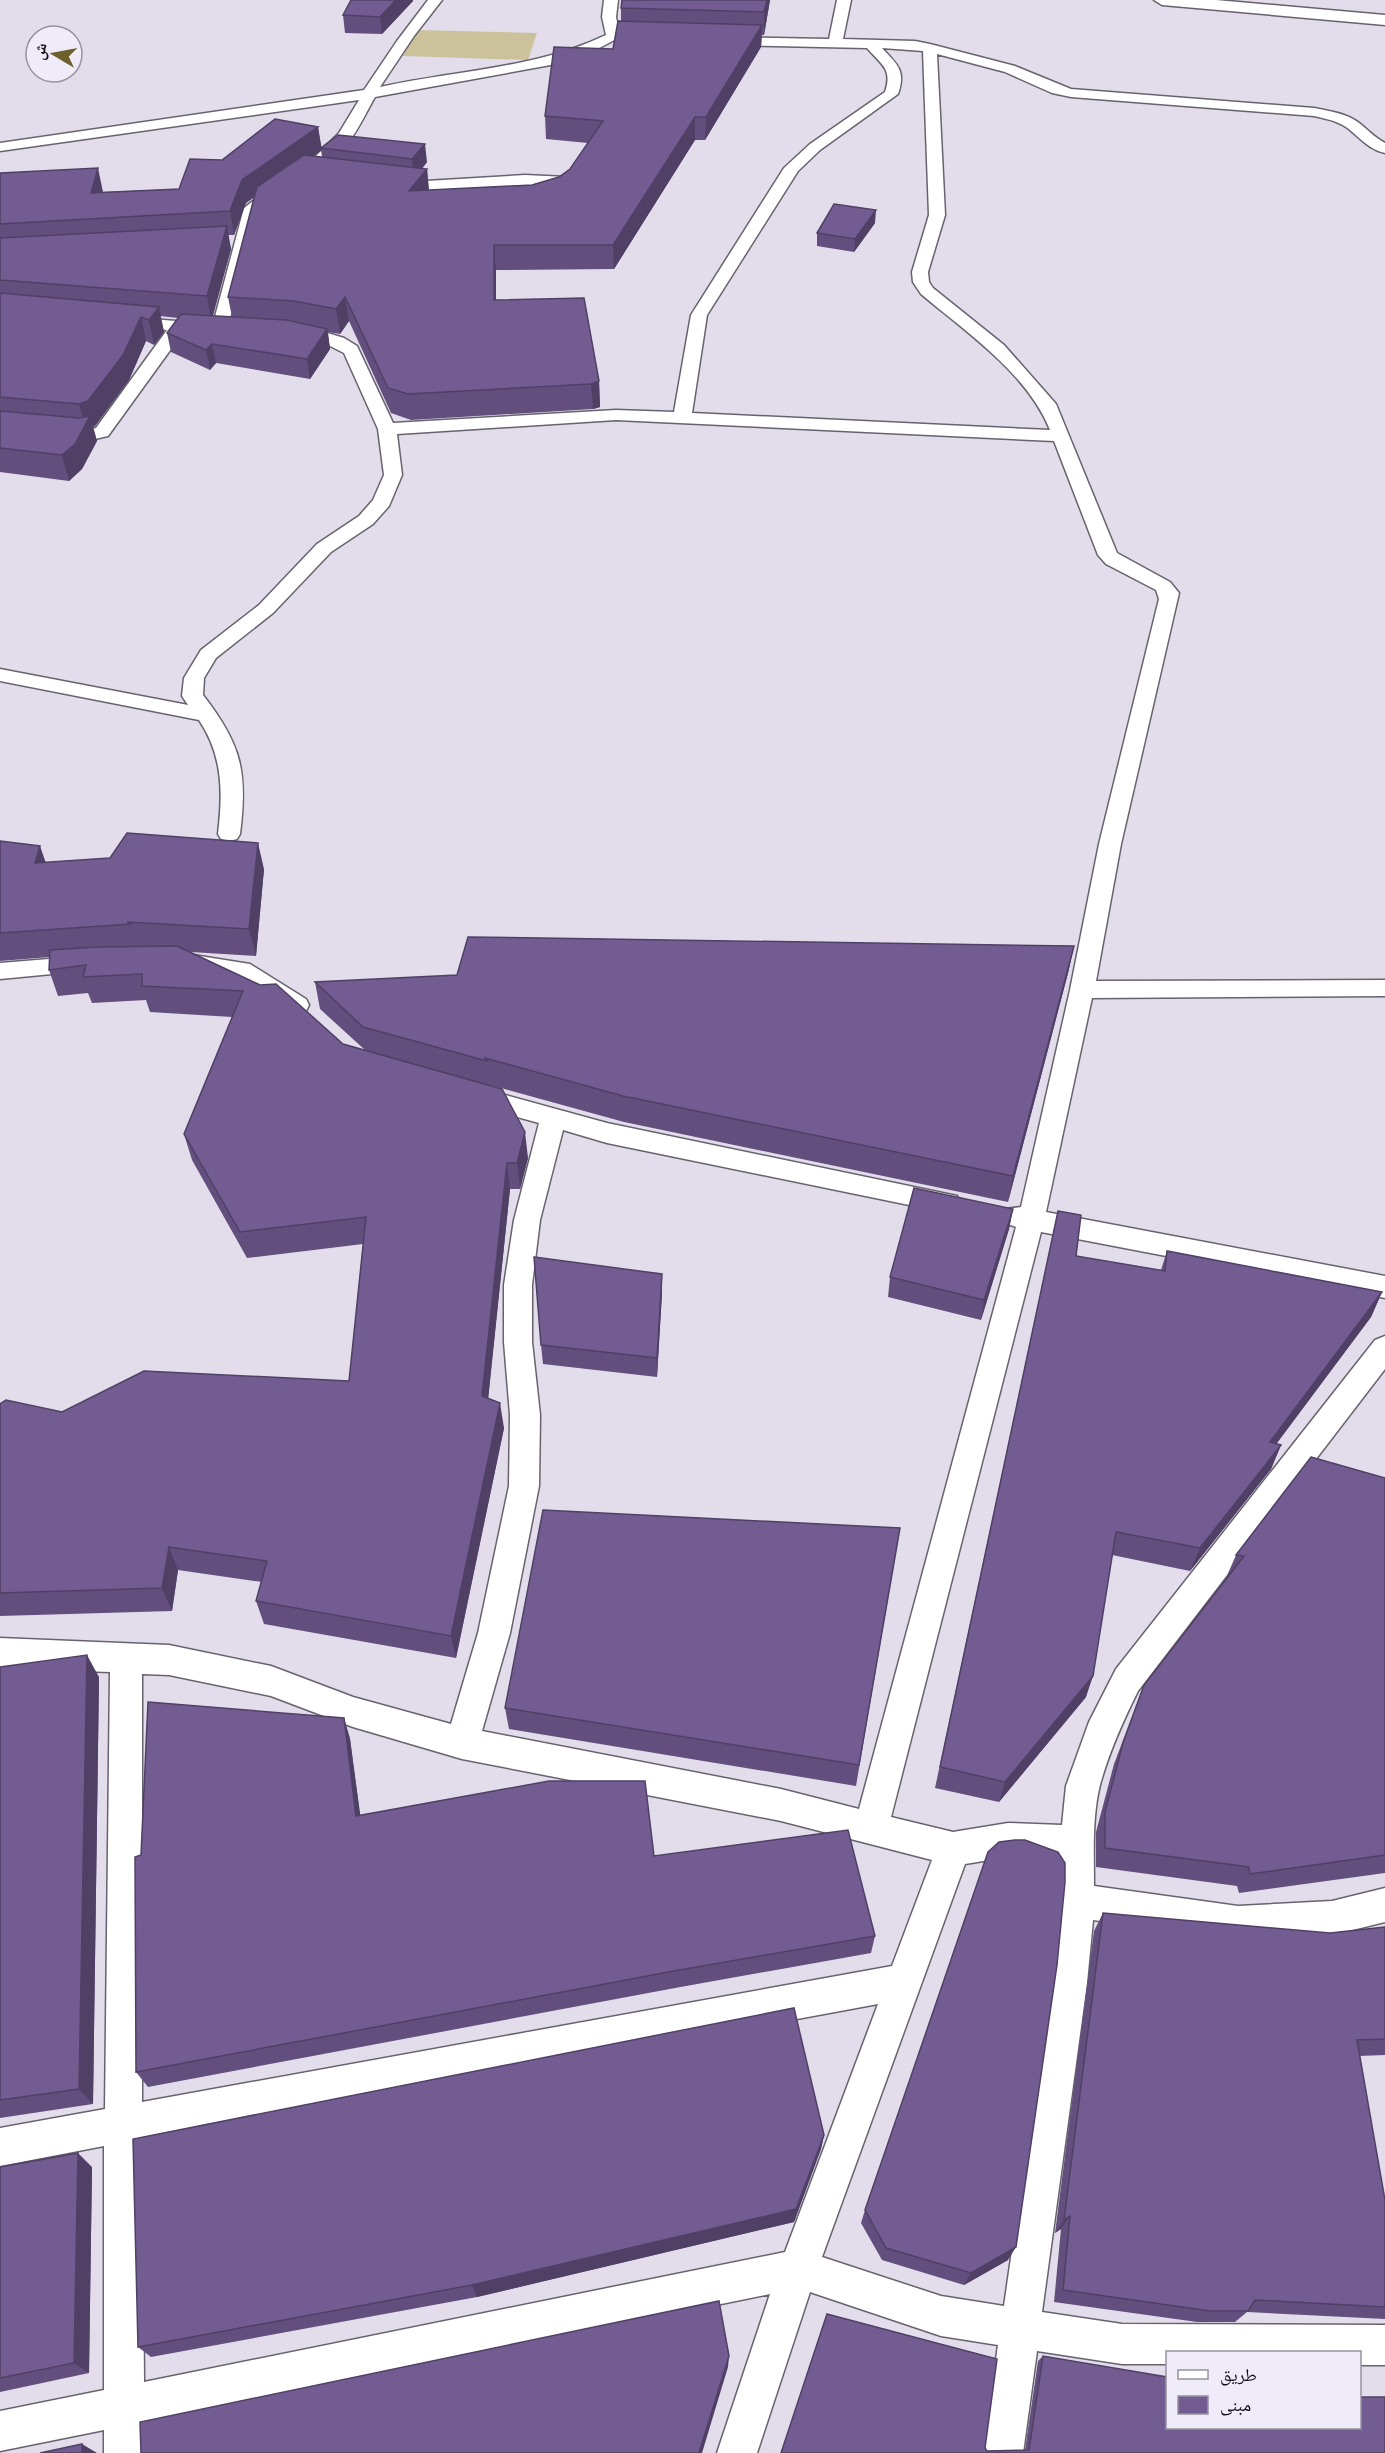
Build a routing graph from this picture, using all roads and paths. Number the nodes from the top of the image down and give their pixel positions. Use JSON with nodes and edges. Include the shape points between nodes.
{"nodes":[{"id":1,"x":435,"y":0,"type":"edge"},
{"id":2,"x":611,"y":0,"type":"edge"},
{"id":3,"x":844,"y":0,"type":"edge"},
{"id":4,"x":1162,"y":0,"type":"edge"},
{"id":5,"x":1385,"y":20,"type":"edge"},
{"id":6,"x":613,"y":37,"type":"junction"},
{"id":7,"x":636,"y":38,"type":"edge"},
{"id":8,"x":706,"y":40,"type":"edge"},
{"id":9,"x":835,"y":44,"type":"junction"},
{"id":10,"x":872,"y":46,"type":"junction"},
{"id":11,"x":930,"y":48,"type":"junction"},
{"id":12,"x":369,"y":94,"type":"junction"},
{"id":13,"x":0,"y":147,"type":"edge"},
{"id":14,"x":1385,"y":149,"type":"edge"},
{"id":15,"x":326,"y":174,"type":"edge"},
{"id":16,"x":296,"y":176,"type":"edge"},
{"id":17,"x":380,"y":181,"type":"edge"},
{"id":18,"x":567,"y":182,"type":"edge"},
{"id":19,"x":110,"y":321,"type":"edge"},
{"id":20,"x":179,"y":326,"type":"junction"},
{"id":21,"x":220,"y":329,"type":"junction"},
{"id":22,"x":243,"y":330,"type":"edge"},
{"id":23,"x":278,"y":332,"type":"edge"},
{"id":24,"x":682,"y":418,"type":"junction"},
{"id":25,"x":0,"y":428,"type":"edge"},
{"id":26,"x":387,"y":429,"type":"junction"},
{"id":27,"x":1059,"y":436,"type":"junction"},
{"id":28,"x":0,"y":675,"type":"edge"},
{"id":29,"x":208,"y":715,"type":"junction"},
{"id":30,"x":229,"y":834,"type":"dead end"},
{"id":31,"x":166,"y":962,"type":"edge"},
{"id":32,"x":106,"y":963,"type":"edge"},
{"id":33,"x":0,"y":971,"type":"edge"},
{"id":34,"x":1385,"y":988,"type":"edge"},
{"id":35,"x":1082,"y":990,"type":"junction"},
{"id":36,"x":316,"y":1022,"type":"edge"},
{"id":37,"x":453,"y":1090,"type":"edge"},
{"id":38,"x":553,"y":1118,"type":"junction"},
{"id":39,"x":1031,"y":1220,"type":"junction"},
{"id":40,"x":1385,"y":1287,"type":"edge"},
{"id":41,"x":1385,"y":1348,"type":"edge"},
{"id":42,"x":1293,"y":1464,"type":"junction"},
{"id":43,"x":1323,"y":1472,"type":"edge"},
{"id":44,"x":0,"y":1653,"type":"edge"},
{"id":45,"x":126,"y":1658,"type":"junction"},
{"id":46,"x":462,"y":1743,"type":"junction"},
{"id":47,"x":871,"y":1828,"type":"junction"},
{"id":48,"x":1077,"y":1842,"type":"junction"},
{"id":49,"x":953,"y":1849,"type":"junction"},
{"id":50,"x":1077,"y":1901,"type":"junction"},
{"id":51,"x":1385,"y":1905,"type":"edge"},
{"id":52,"x":904,"y":1981,"type":"junction"},
{"id":53,"x":123,"y":2124,"type":"junction"},
{"id":54,"x":0,"y":2147,"type":"edge"},
{"id":55,"x":798,"y":2269,"type":"junction"},
{"id":56,"x":1021,"y":2328,"type":"junction"},
{"id":57,"x":1385,"y":2345,"type":"edge"},
{"id":58,"x":125,"y":2406,"type":"junction"},
{"id":59,"x":0,"y":2431,"type":"edge"},
{"id":60,"x":124,"y":2453,"type":"edge"},
{"id":61,"x":737,"y":2453,"type":"edge"},
{"id":62,"x":1003,"y":2453,"type":"edge"}],
"edges":[{"from":1,"to":12,"type":"street","via":[[413,25]]},
{"from":2,"to":6,"type":"street"},
{"from":3,"to":9,"type":"street"},
{"from":4,"to":5,"type":"street"},
{"from":6,"to":7,"type":"street"},
{"from":6,"to":12,"type":"street","via":[[547,63]]},
{"from":8,"to":9,"type":"street"},
{"from":9,"to":10,"type":"street"},
{"from":10,"to":11,"type":"street"},
{"from":10,"to":24,"type":"street","via":[[892,66],[896,80],[891,94],[815,147],[786,177],[699,315]]},
{"from":11,"to":14,"type":"street","via":[[1010,69],[1071,93],[1325,114],[1354,126],[1365,138]]},
{"from":11,"to":27,"type":"street","via":[[937,215],[920,272],[921,282],[998,349],[1050,408]]},
{"from":12,"to":13,"type":"street"},
{"from":12,"to":15,"type":"street","via":[[355,124],[337,147],[304,171]]},
{"from":16,"to":21,"type":"street","via":[[252,208],[236,242]]},
{"from":17,"to":18,"type":"street","via":[[426,186],[525,180]]},
{"from":19,"to":20,"type":"street"},
{"from":20,"to":21,"type":"street"},
{"from":20,"to":25,"type":"street","via":[[102,432],[86,436]]},
{"from":21,"to":22,"type":"street"},
{"from":23,"to":26,"type":"street","via":[[313,334],[340,342],[351,350]]},
{"from":24,"to":26,"type":"street","via":[[580,416]]},
{"from":24,"to":27,"type":"street"},
{"from":26,"to":29,"type":"street","via":[[393,475],[382,502],[366,519],[324,548],[266,609],[208,654],[194,678],[192,696]]},
{"from":27,"to":35,"type":"street","via":[[1108,555],[1163,586],[1169,599],[1110,844]]},
{"from":28,"to":29,"type":"street"},
{"from":29,"to":30,"type":"street","via":[[228,748],[235,795]]},
{"from":31,"to":36,"type":"street","via":[[241,970]]},
{"from":32,"to":33,"type":"street"},
{"from":34,"to":35,"type":"street"},
{"from":35,"to":39,"type":"street"},
{"from":37,"to":38,"type":"street"},
{"from":38,"to":39,"type":"street","via":[[607,1133]]},
{"from":38,"to":46,"type":"street","via":[[527,1220],[518,1285],[518,1342],[525,1415],[524,1486],[494,1633]]},
{"from":39,"to":40,"type":"street"},
{"from":39,"to":47,"type":"street"},
{"from":41,"to":42,"type":"street"},
{"from":42,"to":43,"type":"street"},
{"from":42,"to":48,"type":"street","via":[[1127,1680],[1105,1722],[1083,1786]]},
{"from":44,"to":45,"type":"street"},
{"from":45,"to":46,"type":"street","via":[[169,1660],[271,1681],[353,1712]]},
{"from":45,"to":53,"type":"street"},
{"from":46,"to":47,"type":"street","via":[[781,1805]]},
{"from":47,"to":49,"type":"street"},
{"from":48,"to":49,"type":"street","via":[[1008,1840]]},
{"from":48,"to":50,"type":"street"},
{"from":49,"to":52,"type":"street"},
{"from":50,"to":51,"type":"street","via":[[1250,1923],[1332,1918]]},
{"from":50,"to":56,"type":"street"},
{"from":52,"to":53,"type":"street"},
{"from":52,"to":55,"type":"street"},
{"from":53,"to":54,"type":"street"},
{"from":53,"to":58,"type":"street"},
{"from":55,"to":56,"type":"street","via":[[941,2316]]},
{"from":55,"to":58,"type":"street"},
{"from":55,"to":61,"type":"street"},
{"from":56,"to":57,"type":"street","via":[[1122,2344]]},
{"from":56,"to":62,"type":"street"},
{"from":58,"to":59,"type":"street"},
{"from":58,"to":60,"type":"street"}]}
